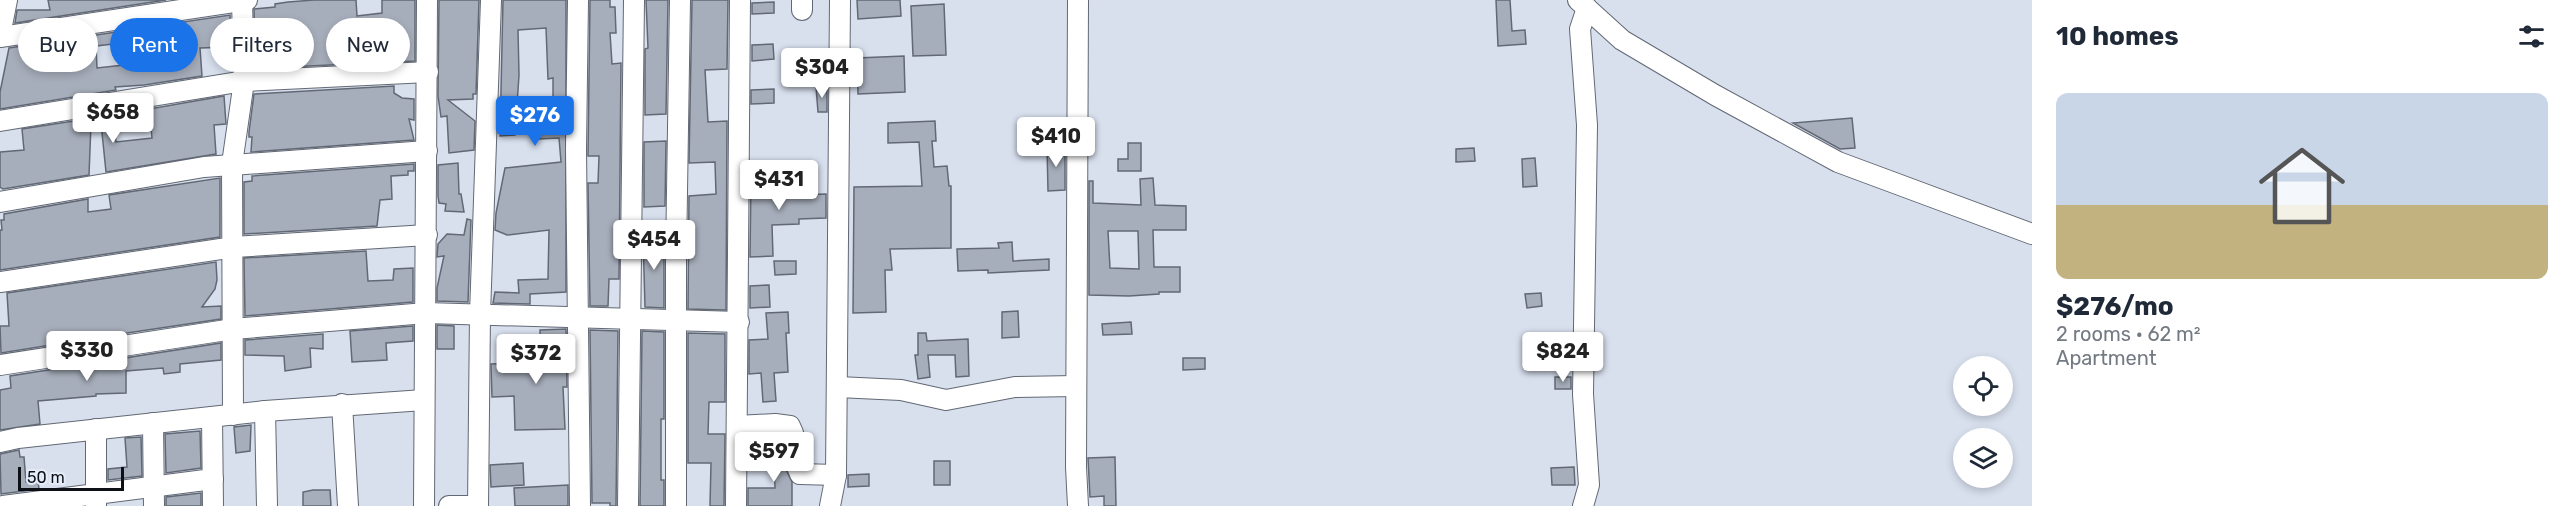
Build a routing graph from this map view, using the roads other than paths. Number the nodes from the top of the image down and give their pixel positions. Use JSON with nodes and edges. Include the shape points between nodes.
{"nodes":[{"id":1,"x":7,"y":0,"type":"edge"},
{"id":2,"x":242,"y":0,"type":"edge"},
{"id":3,"x":247,"y":0,"type":"edge"},
{"id":4,"x":427,"y":0,"type":"edge"},
{"id":5,"x":491,"y":0,"type":"edge"},
{"id":6,"x":578,"y":0,"type":"edge"},
{"id":7,"x":634,"y":0,"type":"edge"},
{"id":8,"x":680,"y":0,"type":"edge"},
{"id":9,"x":740,"y":0,"type":"edge"},
{"id":10,"x":840,"y":0,"type":"edge"},
{"id":11,"x":1078,"y":0,"type":"edge"},
{"id":12,"x":1582,"y":4,"type":"edge"},
{"id":13,"x":0,"y":36,"type":"edge"},
{"id":14,"x":428,"y":72,"type":"junction"},
{"id":15,"x":243,"y":81,"type":"junction"},
{"id":16,"x":0,"y":121,"type":"edge"},
{"id":17,"x":427,"y":151,"type":"junction"},
{"id":18,"x":232,"y":164,"type":"junction"},
{"id":19,"x":0,"y":202,"type":"edge"},
{"id":20,"x":2032,"y":234,"type":"edge"},
{"id":21,"x":427,"y":235,"type":"junction"},
{"id":22,"x":234,"y":247,"type":"junction"},
{"id":23,"x":0,"y":282,"type":"edge"},
{"id":24,"x":426,"y":312,"type":"junction"},
{"id":25,"x":480,"y":314,"type":"junction"},
{"id":26,"x":579,"y":318,"type":"junction"},
{"id":27,"x":629,"y":320,"type":"junction"},
{"id":28,"x":677,"y":321,"type":"junction"},
{"id":29,"x":739,"y":322,"type":"junction"},
{"id":30,"x":233,"y":329,"type":"junction"},
{"id":31,"x":0,"y":365,"type":"edge"},
{"id":32,"x":1076,"y":386,"type":"junction"},
{"id":33,"x":838,"y":387,"type":"junction"},
{"id":34,"x":424,"y":400,"type":"junction"},
{"id":35,"x":342,"y":404,"type":"junction"},
{"id":36,"x":265,"y":411,"type":"junction"},
{"id":37,"x":233,"y":415,"type":"junction"},
{"id":38,"x":212,"y":417,"type":"junction"},
{"id":39,"x":153,"y":423,"type":"junction"},
{"id":40,"x":737,"y":426,"type":"junction"},
{"id":41,"x":96,"y":429,"type":"junction"},
{"id":42,"x":0,"y":442,"type":"edge"},
{"id":43,"x":836,"y":475,"type":"junction"},
{"id":44,"x":213,"y":479,"type":"junction"},
{"id":45,"x":153,"y":497,"type":"edge"},
{"id":46,"x":96,"y":501,"type":"edge"},
{"id":47,"x":3,"y":506,"type":"edge"},
{"id":48,"x":213,"y":506,"type":"edge"},
{"id":49,"x":267,"y":506,"type":"edge"},
{"id":50,"x":348,"y":506,"type":"edge"},
{"id":51,"x":424,"y":506,"type":"edge"},
{"id":52,"x":449,"y":506,"type":"edge"},
{"id":53,"x":478,"y":506,"type":"edge"},
{"id":54,"x":580,"y":506,"type":"edge"},
{"id":55,"x":628,"y":506,"type":"edge"},
{"id":56,"x":676,"y":506,"type":"edge"},
{"id":57,"x":736,"y":506,"type":"edge"},
{"id":58,"x":830,"y":506,"type":"edge"},
{"id":59,"x":1078,"y":506,"type":"edge"},
{"id":60,"x":1583,"y":506,"type":"edge"}],
"edges":[{"from":1,"to":13,"type":"street"},
{"from":2,"to":3,"type":"street"},
{"from":2,"to":13,"type":"street"},
{"from":2,"to":15,"type":"street"},
{"from":4,"to":14,"type":"street"},
{"from":5,"to":25,"type":"street"},
{"from":6,"to":26,"type":"street"},
{"from":7,"to":27,"type":"street"},
{"from":8,"to":28,"type":"street"},
{"from":9,"to":29,"type":"street"},
{"from":10,"to":33,"type":"street"},
{"from":11,"to":32,"type":"street"},
{"from":12,"to":20,"type":"street","via":[[1622,40],[1838,162]]},
{"from":12,"to":60,"type":"street","via":[[1580,29],[1587,125],[1583,393],[1589,485]]},
{"from":14,"to":15,"type":"street"},
{"from":14,"to":17,"type":"street"},
{"from":15,"to":16,"type":"street"},
{"from":15,"to":18,"type":"street"},
{"from":17,"to":18,"type":"street"},
{"from":17,"to":21,"type":"street"},
{"from":18,"to":19,"type":"street"},
{"from":18,"to":22,"type":"street"},
{"from":21,"to":22,"type":"street"},
{"from":21,"to":24,"type":"street"},
{"from":22,"to":23,"type":"street"},
{"from":22,"to":30,"type":"street"},
{"from":24,"to":25,"type":"street"},
{"from":24,"to":30,"type":"street"},
{"from":24,"to":34,"type":"street"},
{"from":25,"to":26,"type":"street"},
{"from":25,"to":53,"type":"street"},
{"from":26,"to":27,"type":"street"},
{"from":26,"to":54,"type":"street"},
{"from":27,"to":28,"type":"street"},
{"from":27,"to":55,"type":"street"},
{"from":28,"to":29,"type":"street"},
{"from":28,"to":56,"type":"street"},
{"from":29,"to":40,"type":"street"},
{"from":30,"to":31,"type":"street"},
{"from":30,"to":37,"type":"street"},
{"from":32,"to":33,"type":"street","via":[[1015,387],[946,400],[901,390]]},
{"from":32,"to":59,"type":"street"},
{"from":33,"to":43,"type":"street"},
{"from":34,"to":35,"type":"street"},
{"from":34,"to":51,"type":"street"},
{"from":35,"to":36,"type":"street"},
{"from":35,"to":50,"type":"street"},
{"from":36,"to":37,"type":"street"},
{"from":36,"to":49,"type":"street"},
{"from":37,"to":38,"type":"street"},
{"from":38,"to":39,"type":"street"},
{"from":38,"to":44,"type":"street"},
{"from":39,"to":41,"type":"street"},
{"from":39,"to":45,"type":"street"},
{"from":40,"to":43,"type":"street","via":[[790,426],[797,438],[795,464],[800,474]]},
{"from":40,"to":57,"type":"street"},
{"from":41,"to":42,"type":"street"},
{"from":41,"to":46,"type":"street"},
{"from":43,"to":58,"type":"street"},
{"from":44,"to":45,"type":"street"},
{"from":44,"to":48,"type":"street"},
{"from":45,"to":46,"type":"street"},
{"from":46,"to":47,"type":"street"},
{"from":52,"to":53,"type":"street"}]}
